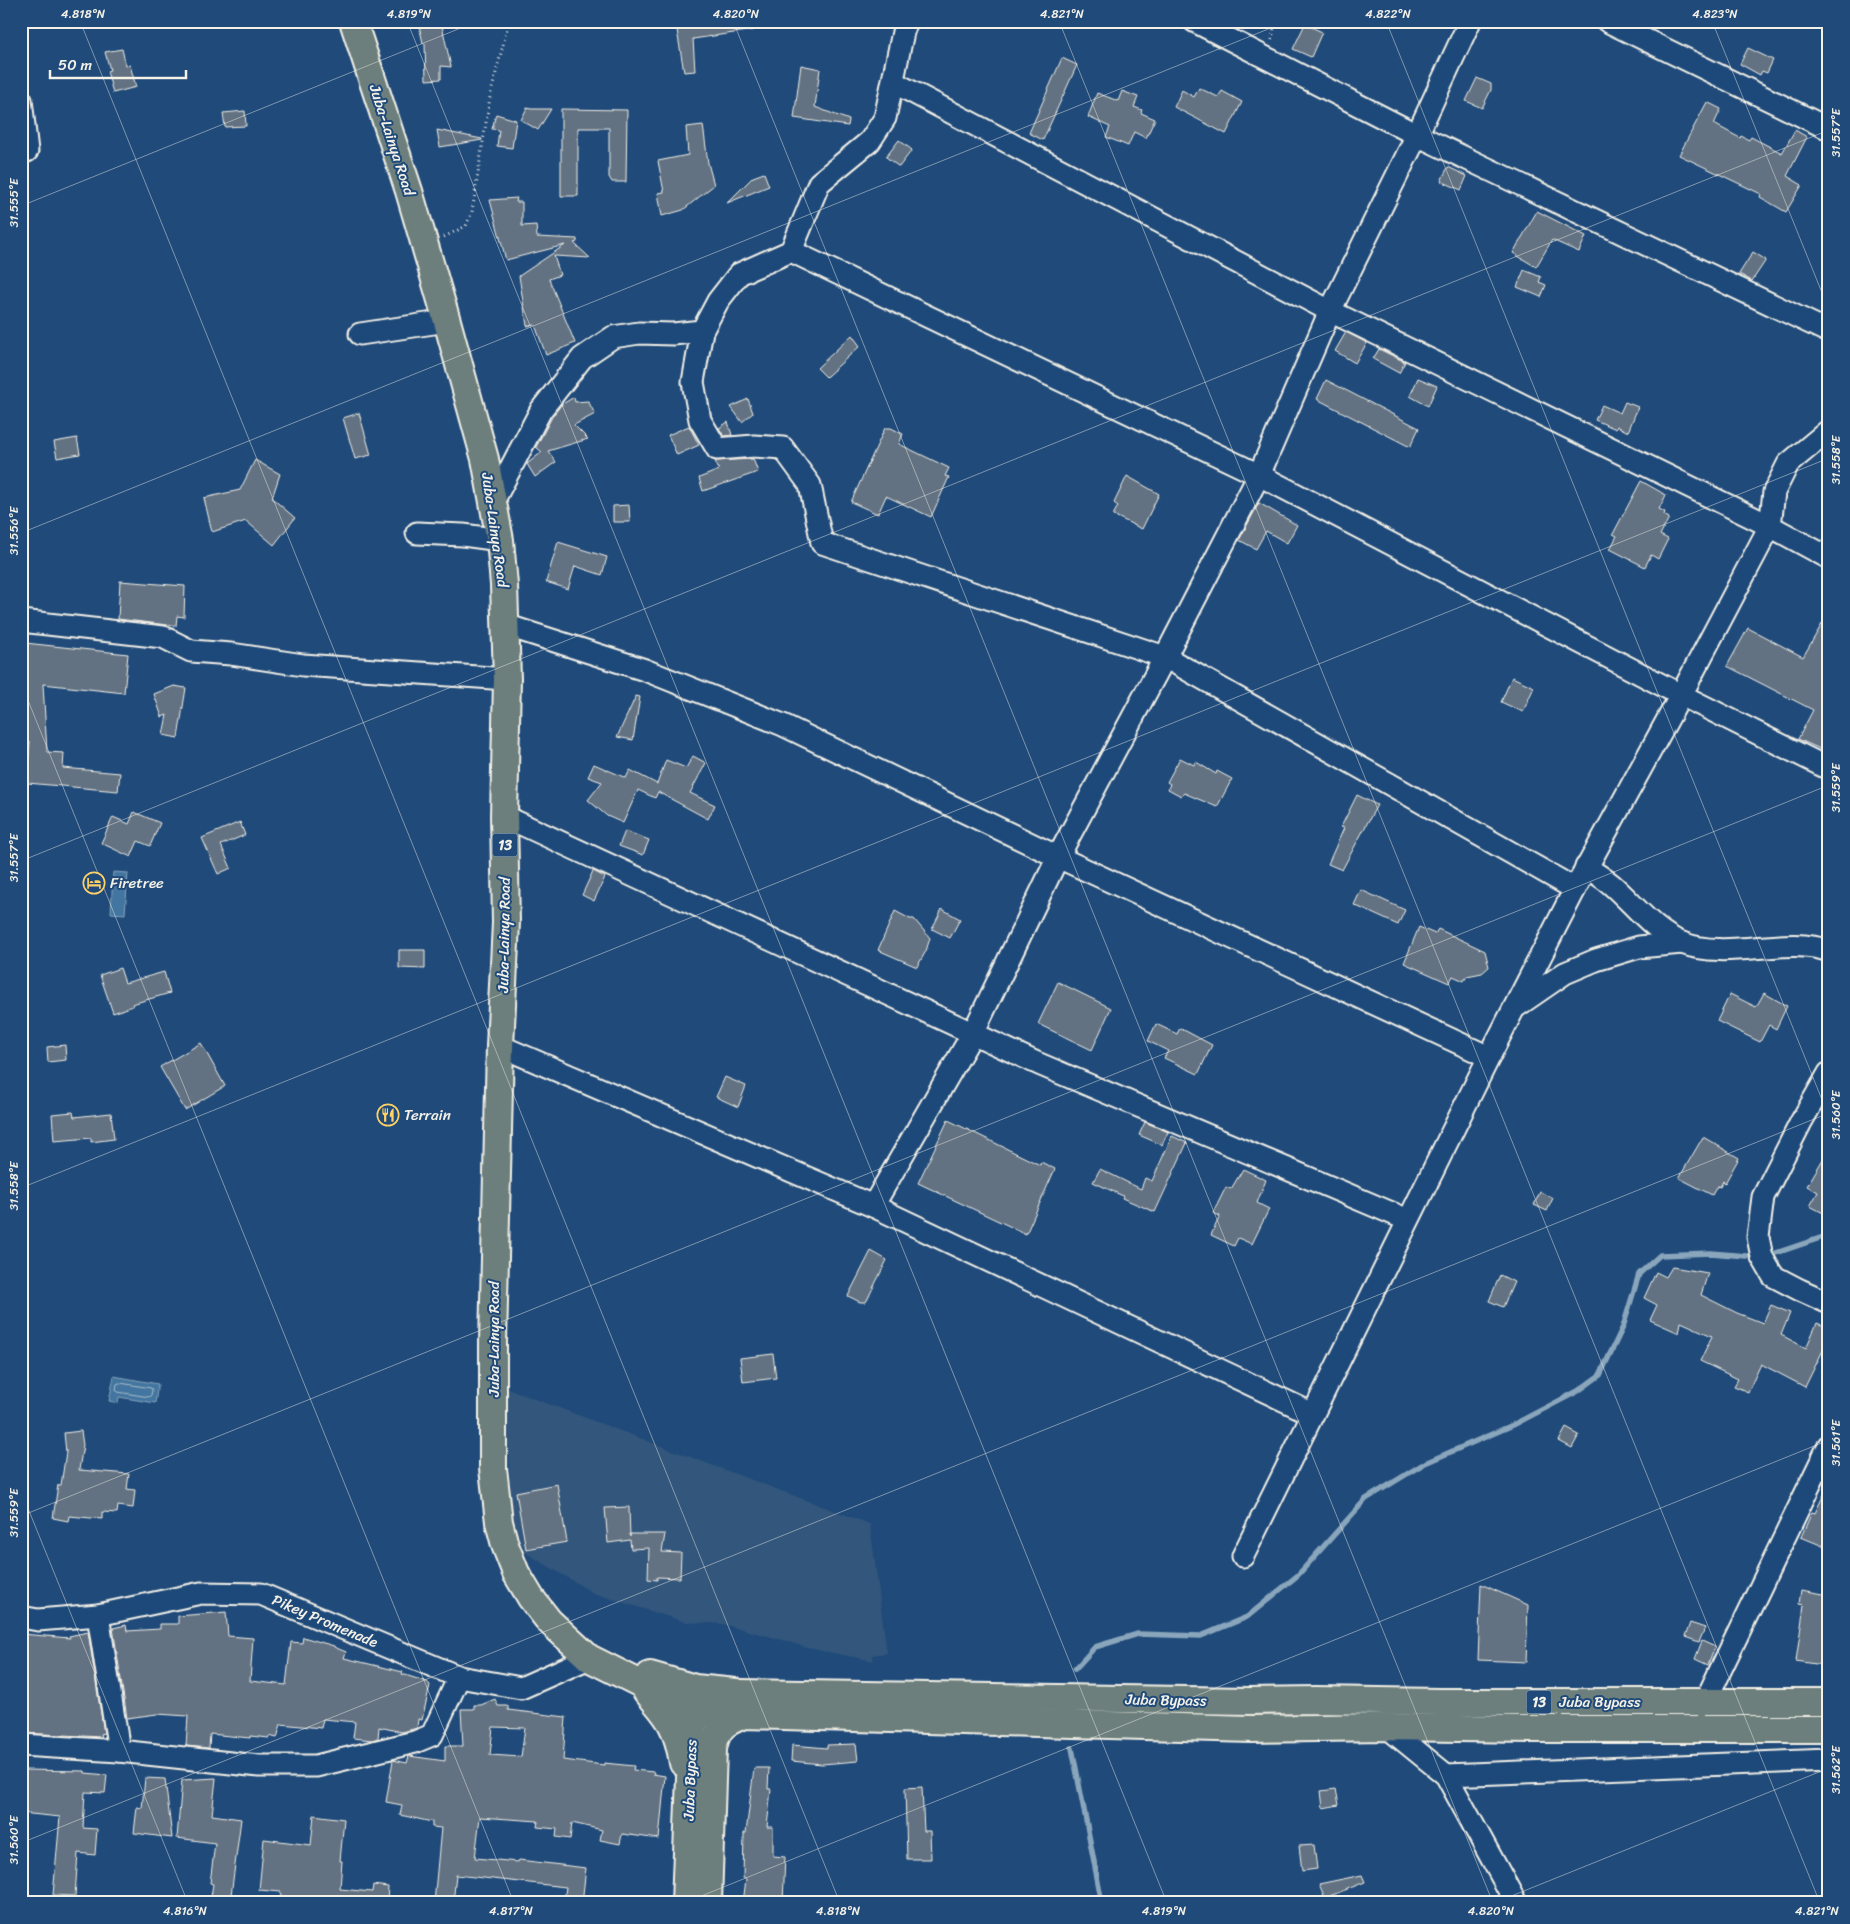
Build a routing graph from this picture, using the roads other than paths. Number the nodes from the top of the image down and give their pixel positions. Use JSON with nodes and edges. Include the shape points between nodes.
{"nodes":[{"id":1,"x":353,"y":21,"type":"edge"},
{"id":2,"x":907,"y":21,"type":"edge"},
{"id":3,"x":1194,"y":21,"type":"edge"},
{"id":4,"x":1470,"y":21,"type":"edge"},
{"id":5,"x":1607,"y":21,"type":"edge"},
{"id":6,"x":893,"y":82,"type":"junction"},
{"id":7,"x":21,"y":100,"type":"edge"},
{"id":8,"x":1829,"y":129,"type":"edge"},
{"id":9,"x":1417,"y":135,"type":"junction"},
{"id":10,"x":27,"y":151,"type":"dead end"},
{"id":11,"x":791,"y":251,"type":"junction"},
{"id":12,"x":1330,"y":311,"type":"junction"},
{"id":13,"x":448,"y":321,"type":"junction"},
{"id":14,"x":702,"y":331,"type":"junction"},
{"id":15,"x":1829,"y":332,"type":"edge"},
{"id":16,"x":360,"y":334,"type":"dead end"},
{"id":17,"x":1829,"y":430,"type":"edge"},
{"id":18,"x":1259,"y":475,"type":"junction"},
{"id":19,"x":494,"y":500,"type":"junction"},
{"id":20,"x":1770,"y":526,"type":"junction"},
{"id":21,"x":417,"y":533,"type":"dead end"},
{"id":22,"x":500,"y":540,"type":"junction"},
{"id":23,"x":1829,"y":558,"type":"edge"},
{"id":24,"x":21,"y":621,"type":"edge"},
{"id":25,"x":506,"y":625,"type":"junction"},
{"id":26,"x":1165,"y":657,"type":"junction"},
{"id":27,"x":507,"y":679,"type":"junction"},
{"id":28,"x":1681,"y":695,"type":"junction"},
{"id":29,"x":1829,"y":769,"type":"edge"},
{"id":30,"x":504,"y":816,"type":"junction"},
{"id":31,"x":1058,"y":857,"type":"junction"},
{"id":32,"x":1586,"y":868,"type":"junction"},
{"id":33,"x":1575,"y":889,"type":"junction"},
{"id":34,"x":1682,"y":943,"type":"junction"},
{"id":35,"x":1829,"y":951,"type":"edge"},
{"id":36,"x":1515,"y":1007,"type":"junction"},
{"id":37,"x":972,"y":1033,"type":"junction"},
{"id":38,"x":500,"y":1046,"type":"junction"},
{"id":39,"x":1490,"y":1057,"type":"junction"},
{"id":40,"x":1829,"y":1073,"type":"edge"},
{"id":41,"x":873,"y":1206,"type":"junction"},
{"id":42,"x":1408,"y":1220,"type":"junction"},
{"id":43,"x":1829,"y":1303,"type":"edge"},
{"id":44,"x":1313,"y":1414,"type":"junction"},
{"id":45,"x":1829,"y":1445,"type":"edge"},
{"id":46,"x":1243,"y":1556,"type":"dead end"},
{"id":47,"x":98,"y":1615,"type":"junction"},
{"id":48,"x":21,"y":1617,"type":"edge"},
{"id":49,"x":589,"y":1658,"type":"junction"},
{"id":50,"x":459,"y":1677,"type":"junction"},
{"id":51,"x":639,"y":1683,"type":"junction"},
{"id":52,"x":1705,"y":1702,"type":"junction"},
{"id":53,"x":1829,"y":1702,"type":"edge"},
{"id":54,"x":742,"y":1704,"type":"junction"},
{"id":55,"x":699,"y":1713,"type":"junction"},
{"id":56,"x":1387,"y":1727,"type":"junction"},
{"id":57,"x":1829,"y":1729,"type":"edge"},
{"id":58,"x":21,"y":1745,"type":"edge"},
{"id":59,"x":119,"y":1751,"type":"junction"},
{"id":60,"x":1829,"y":1760,"type":"edge"},
{"id":61,"x":1446,"y":1775,"type":"junction"},
{"id":62,"x":689,"y":1800,"type":"junction"},
{"id":63,"x":685,"y":1903,"type":"edge"},
{"id":64,"x":708,"y":1903,"type":"edge"},
{"id":65,"x":1516,"y":1903,"type":"edge"}],
"edges":[{"from":1,"to":13,"type":"main road","name":"Juba-Lainya Road","number":"13"},
{"from":2,"to":6,"type":"street"},
{"from":3,"to":9,"type":"street"},
{"from":4,"to":9,"type":"street"},
{"from":5,"to":8,"type":"street"},
{"from":6,"to":11,"type":"street","via":[[885,118],[870,141],[819,183]]},
{"from":6,"to":12,"type":"street"},
{"from":7,"to":10,"type":"street"},
{"from":9,"to":12,"type":"street"},
{"from":9,"to":15,"type":"street"},
{"from":11,"to":14,"type":"street","via":[[739,274],[718,301]]},
{"from":11,"to":18,"type":"street"},
{"from":12,"to":18,"type":"street"},
{"from":12,"to":20,"type":"street"},
{"from":13,"to":16,"type":"street"},
{"from":13,"to":19,"type":"main road","name":"Juba-Lainya Road","number":"13"},
{"from":14,"to":19,"type":"street","via":[[613,337],[582,358],[541,410]]},
{"from":14,"to":26,"type":"street","via":[[693,382],[700,420],[717,449],[783,448],[810,485],[822,543]]},
{"from":17,"to":20,"type":"street","via":[[1788,464],[1774,492]]},
{"from":18,"to":26,"type":"street"},
{"from":18,"to":28,"type":"street"},
{"from":19,"to":22,"type":"main road","name":"Juba-Lainya Road","number":"13"},
{"from":20,"to":23,"type":"street"},
{"from":20,"to":28,"type":"street"},
{"from":21,"to":22,"type":"street"},
{"from":22,"to":25,"type":"main road","name":"Juba-Lainya Road","number":"13"},
{"from":24,"to":27,"type":"street","via":[[163,637],[191,651],[303,665]]},
{"from":25,"to":27,"type":"main road","name":"Juba-Lainya Road","number":"13"},
{"from":25,"to":31,"type":"street","via":[[645,670],[783,725]]},
{"from":26,"to":31,"type":"street"},
{"from":26,"to":33,"type":"street"},
{"from":27,"to":30,"type":"main road","name":"Juba-Lainya Road","number":"13"},
{"from":28,"to":29,"type":"street"},
{"from":28,"to":32,"type":"street"},
{"from":30,"to":37,"type":"street"},
{"from":30,"to":38,"type":"main road","name":"Juba-Lainya Road","number":"13","via":[[506,923]]},
{"from":31,"to":37,"type":"street"},
{"from":31,"to":39,"type":"street"},
{"from":32,"to":33,"type":"street"},
{"from":32,"to":34,"type":"street","via":[[1610,883],[1655,926]]},
{"from":33,"to":36,"type":"street"},
{"from":34,"to":35,"type":"street","via":[[1718,950],[1809,946]]},
{"from":34,"to":36,"type":"street","via":[[1640,947],[1596,960],[1565,973]]},
{"from":36,"to":39,"type":"street"},
{"from":37,"to":41,"type":"street"},
{"from":37,"to":42,"type":"street"},
{"from":38,"to":41,"type":"street"},
{"from":38,"to":49,"type":"main road","name":"Juba-Lainya Road","number":"13","via":[[493,1362],[493,1468],[499,1522],[516,1573],[531,1598]]},
{"from":39,"to":42,"type":"street"},
{"from":40,"to":43,"type":"street","via":[[1763,1197],[1758,1237],[1762,1257],[1774,1276]]},
{"from":41,"to":44,"type":"street"},
{"from":42,"to":44,"type":"street"},
{"from":44,"to":46,"type":"street"},
{"from":45,"to":52,"type":"street"},
{"from":47,"to":48,"type":"street","name":"Pikey Promenade","via":[[38,1620]]},
{"from":47,"to":50,"type":"street","name":"Pikey Promenade","via":[[201,1593],[261,1594]]},
{"from":47,"to":59,"type":"street"},
{"from":49,"to":50,"type":"street","name":"Pikey Promenade","via":[[521,1688]]},
{"from":49,"to":51,"type":"main road","name":"Juba-Lainya Road"},
{"from":49,"to":54,"type":"main road","name":"Juba-Lainya Road"},
{"from":50,"to":59,"type":"street","via":[[432,1735],[316,1766],[260,1766]]},
{"from":51,"to":55,"type":"main road","name":"Juba-Lainya Road"},
{"from":51,"to":62,"type":"main road","via":[[667,1714],[677,1734]]},
{"from":52,"to":53,"type":"main road","name":"Juba Bypass","number":"13"},
{"from":52,"to":54,"type":"main road","name":"Juba Bypass","number":"13","via":[[1316,1700]]},
{"from":54,"to":55,"type":"main road","name":"Juba-Lainya Road"},
{"from":54,"to":56,"type":"main road","name":"Juba Bypass","via":[[1252,1729]]},
{"from":54,"to":64,"type":"main road","name":"Juba Bypass","via":[[716,1734],[713,1749]]},
{"from":55,"to":62,"type":"main road","name":"Juba Bypass","via":[[692,1727]]},
{"from":56,"to":57,"type":"main road","name":"Juba Bypass"},
{"from":56,"to":61,"type":"street"},
{"from":58,"to":59,"type":"street"},
{"from":60,"to":61,"type":"street"},
{"from":61,"to":65,"type":"street"},
{"from":62,"to":63,"type":"main road","name":"Juba Bypass"}]}
